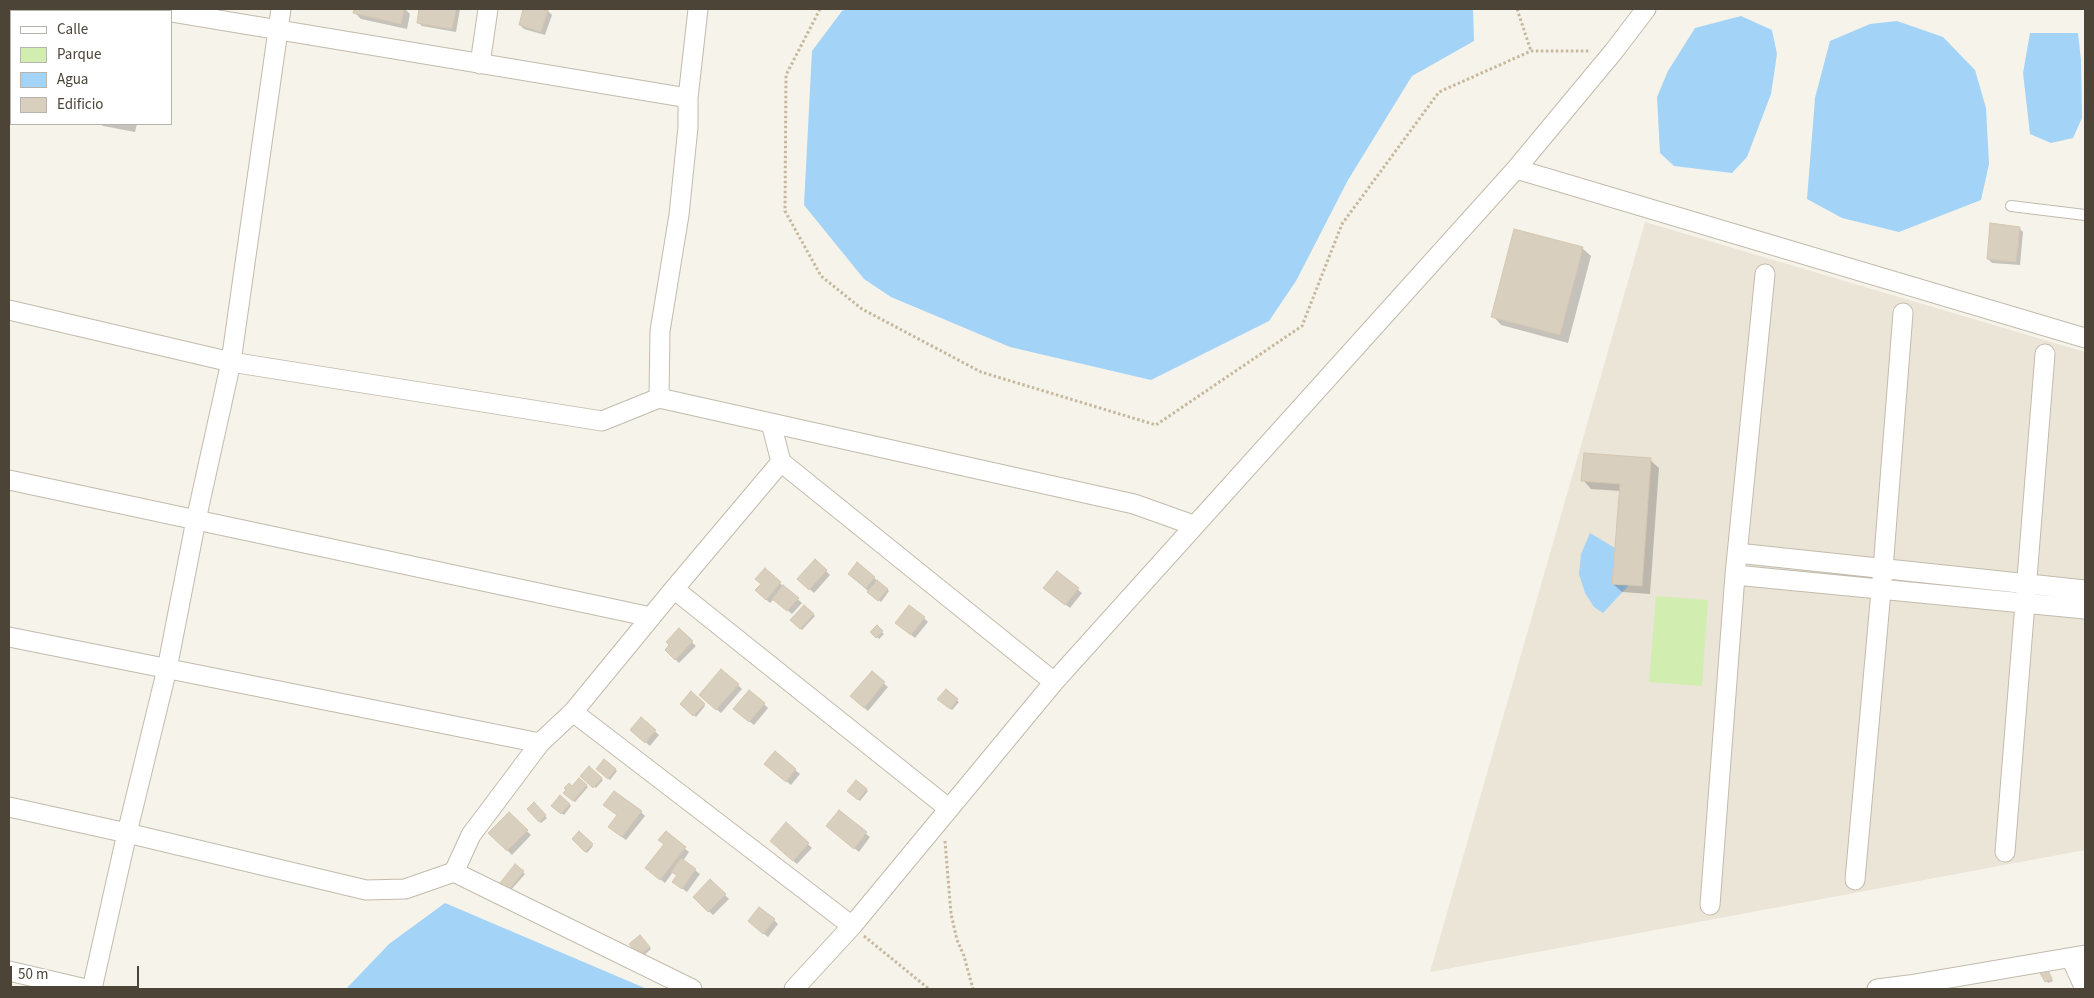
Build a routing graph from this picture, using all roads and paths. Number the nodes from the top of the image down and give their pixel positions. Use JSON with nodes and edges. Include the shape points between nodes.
{"nodes":[{"id":1,"x":281,"y":9,"type":"edge"},
{"id":2,"x":488,"y":9,"type":"edge"},
{"id":3,"x":698,"y":9,"type":"edge"},
{"id":4,"x":820,"y":9,"type":"edge"},
{"id":5,"x":1517,"y":9,"type":"edge"},
{"id":6,"x":1646,"y":9,"type":"edge"},
{"id":7,"x":172,"y":11,"type":"edge"},
{"id":8,"x":278,"y":30,"type":"junction"},
{"id":9,"x":1531,"y":51,"type":"junction"},
{"id":10,"x":1614,"y":51,"type":"junction"},
{"id":11,"x":480,"y":64,"type":"junction"},
{"id":12,"x":688,"y":98,"type":"junction"},
{"id":13,"x":1516,"y":169,"type":"junction"},
{"id":14,"x":2011,"y":206,"type":"dead end"},
{"id":15,"x":2085,"y":215,"type":"edge"},
{"id":16,"x":1765,"y":274,"type":"dead end"},
{"id":17,"x":9,"y":310,"type":"edge"},
{"id":18,"x":1903,"y":313,"type":"dead end"},
{"id":19,"x":2085,"y":338,"type":"edge"},
{"id":20,"x":2045,"y":354,"type":"dead end"},
{"id":21,"x":231,"y":362,"type":"junction"},
{"id":22,"x":659,"y":398,"type":"junction"},
{"id":23,"x":771,"y":423,"type":"junction"},
{"id":24,"x":781,"y":462,"type":"junction"},
{"id":25,"x":9,"y":480,"type":"edge"},
{"id":26,"x":196,"y":520,"type":"junction"},
{"id":27,"x":1194,"y":525,"type":"junction"},
{"id":28,"x":1737,"y":553,"type":"junction"},
{"id":29,"x":1884,"y":569,"type":"junction"},
{"id":30,"x":1735,"y":575,"type":"junction"},
{"id":31,"x":2025,"y":583,"type":"junction"},
{"id":32,"x":674,"y":588,"type":"junction"},
{"id":33,"x":1881,"y":589,"type":"junction"},
{"id":34,"x":2085,"y":590,"type":"edge"},
{"id":35,"x":2024,"y":602,"type":"junction"},
{"id":36,"x":2085,"y":609,"type":"edge"},
{"id":37,"x":651,"y":617,"type":"junction"},
{"id":38,"x":9,"y":637,"type":"edge"},
{"id":39,"x":167,"y":669,"type":"junction"},
{"id":40,"x":1054,"y":682,"type":"junction"},
{"id":41,"x":573,"y":712,"type":"junction"},
{"id":42,"x":540,"y":743,"type":"junction"},
{"id":43,"x":9,"y":807,"type":"edge"},
{"id":44,"x":948,"y":808,"type":"junction"},
{"id":45,"x":127,"y":833,"type":"junction"},
{"id":46,"x":2004,"y":852,"type":"dead end"},
{"id":47,"x":454,"y":872,"type":"junction"},
{"id":48,"x":1855,"y":880,"type":"dead end"},
{"id":49,"x":1710,"y":905,"type":"dead end"},
{"id":50,"x":852,"y":926,"type":"junction"},
{"id":51,"x":2078,"y":956,"type":"edge"},
{"id":52,"x":9,"y":971,"type":"edge"},
{"id":53,"x":1910,"y":987,"type":"edge"},
{"id":54,"x":86,"y":989,"type":"edge"},
{"id":55,"x":92,"y":989,"type":"edge"},
{"id":56,"x":692,"y":989,"type":"edge"},
{"id":57,"x":794,"y":989,"type":"edge"},
{"id":58,"x":929,"y":989,"type":"edge"},
{"id":59,"x":973,"y":989,"type":"edge"},
{"id":60,"x":1877,"y":989,"type":"edge"},
{"id":61,"x":2085,"y":989,"type":"edge"}],
"edges":[{"from":1,"to":8,"type":"street"},
{"from":2,"to":11,"type":"street"},
{"from":3,"to":12,"type":"street"},
{"from":4,"to":9,"type":"path","via":[[786,75],[785,211],[821,276],[862,308],[981,372],[1156,425],[1302,326],[1342,224],[1439,92]]},
{"from":5,"to":9,"type":"path"},
{"from":6,"to":10,"type":"street"},
{"from":7,"to":8,"type":"street"},
{"from":8,"to":11,"type":"street"},
{"from":8,"to":21,"type":"street"},
{"from":9,"to":10,"type":"path"},
{"from":10,"to":13,"type":"street"},
{"from":11,"to":12,"type":"street"},
{"from":12,"to":22,"type":"street","via":[[679,216],[660,331]]},
{"from":13,"to":19,"type":"street"},
{"from":13,"to":27,"type":"street"},
{"from":14,"to":15,"type":"lane"},
{"from":16,"to":28,"type":"street"},
{"from":17,"to":21,"type":"street"},
{"from":18,"to":29,"type":"street"},
{"from":20,"to":31,"type":"street"},
{"from":21,"to":22,"type":"street","via":[[602,421]]},
{"from":21,"to":26,"type":"street"},
{"from":22,"to":23,"type":"street"},
{"from":23,"to":24,"type":"street"},
{"from":23,"to":27,"type":"street","via":[[1134,504]]},
{"from":24,"to":32,"type":"street"},
{"from":24,"to":40,"type":"street"},
{"from":25,"to":26,"type":"street"},
{"from":26,"to":37,"type":"street"},
{"from":26,"to":39,"type":"street"},
{"from":27,"to":40,"type":"street"},
{"from":28,"to":29,"type":"street"},
{"from":28,"to":30,"type":"street"},
{"from":29,"to":31,"type":"street"},
{"from":29,"to":33,"type":"street"},
{"from":30,"to":33,"type":"street"},
{"from":30,"to":49,"type":"street"},
{"from":31,"to":34,"type":"street"},
{"from":31,"to":35,"type":"street"},
{"from":32,"to":37,"type":"street"},
{"from":32,"to":44,"type":"street"},
{"from":33,"to":35,"type":"street"},
{"from":33,"to":48,"type":"street"},
{"from":35,"to":36,"type":"street"},
{"from":35,"to":46,"type":"street"},
{"from":37,"to":41,"type":"street"},
{"from":38,"to":39,"type":"street"},
{"from":39,"to":42,"type":"street"},
{"from":39,"to":45,"type":"street"},
{"from":40,"to":44,"type":"street"},
{"from":41,"to":42,"type":"street"},
{"from":41,"to":50,"type":"street"},
{"from":42,"to":47,"type":"street","via":[[471,835]]},
{"from":43,"to":45,"type":"street"},
{"from":44,"to":50,"type":"street"},
{"from":44,"to":59,"type":"path","via":[[944,849],[951,914]]},
{"from":45,"to":47,"type":"street","via":[[366,890],[405,889]]},
{"from":45,"to":55,"type":"street"},
{"from":47,"to":56,"type":"street"},
{"from":50,"to":57,"type":"street"},
{"from":50,"to":58,"type":"path"},
{"from":51,"to":53,"type":"street"},
{"from":51,"to":61,"type":"street"},
{"from":52,"to":54,"type":"street"},
{"from":53,"to":60,"type":"street"}]}
